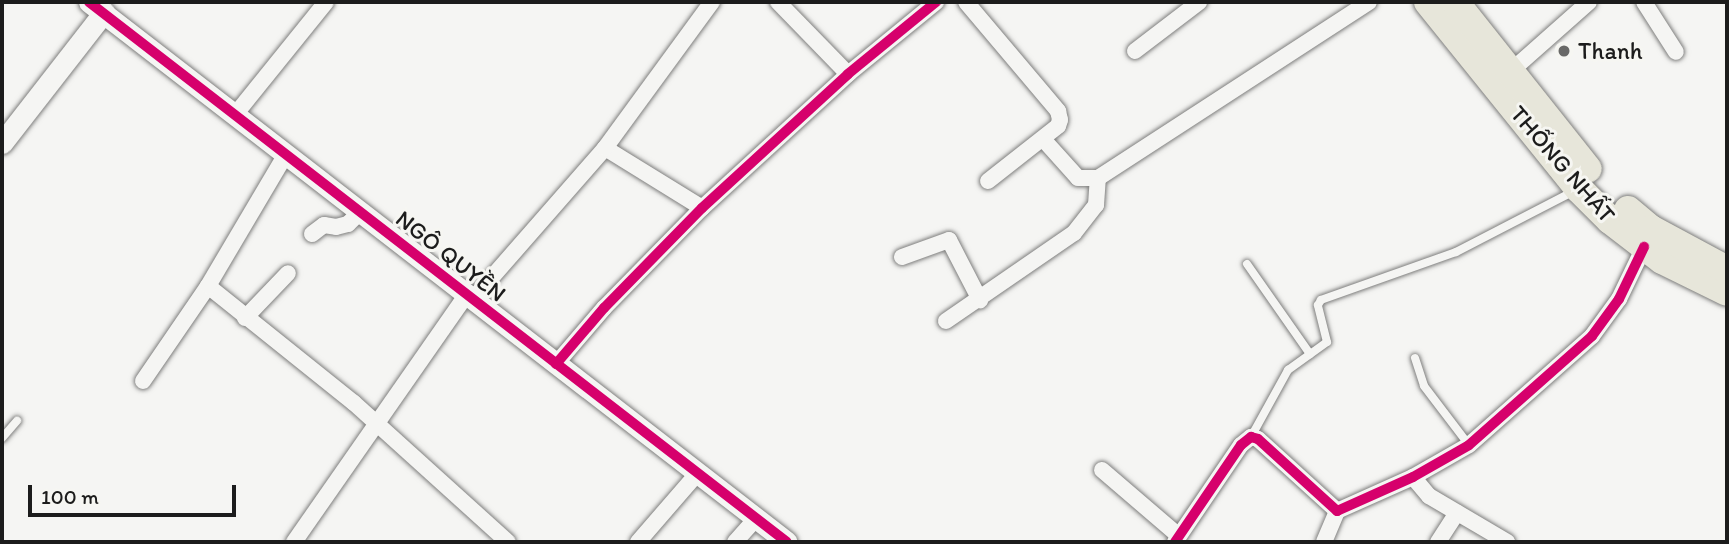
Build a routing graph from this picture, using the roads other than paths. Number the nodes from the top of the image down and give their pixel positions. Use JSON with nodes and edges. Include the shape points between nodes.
{"nodes":[{"id":1,"x":326,"y":2,"type":"edge"},
{"id":2,"x":712,"y":2,"type":"edge"},
{"id":3,"x":778,"y":2,"type":"edge"},
{"id":4,"x":936,"y":2,"type":"edge"},
{"id":5,"x":966,"y":2,"type":"edge"},
{"id":6,"x":1199,"y":2,"type":"edge"},
{"id":7,"x":1369,"y":2,"type":"edge"},
{"id":8,"x":1589,"y":2,"type":"edge"},
{"id":9,"x":1644,"y":2,"type":"edge"},
{"id":10,"x":100,"y":6,"type":"edge"},
{"id":11,"x":1445,"y":6,"type":"edge"},
{"id":12,"x":1135,"y":51,"type":"dead end"},
{"id":13,"x":1676,"y":52,"type":"dead end"},
{"id":14,"x":1511,"y":71,"type":"junction"},
{"id":15,"x":848,"y":74,"type":"junction"},
{"id":16,"x":234,"y":116,"type":"junction"},
{"id":17,"x":1043,"y":139,"type":"junction"},
{"id":18,"x":2,"y":143,"type":"edge"},
{"id":19,"x":605,"y":148,"type":"junction"},
{"id":20,"x":286,"y":155,"type":"junction"},
{"id":21,"x":1098,"y":178,"type":"junction"},
{"id":22,"x":988,"y":181,"type":"dead end"},
{"id":23,"x":1579,"y":189,"type":"junction"},
{"id":24,"x":702,"y":208,"type":"junction"},
{"id":25,"x":360,"y":212,"type":"junction"},
{"id":26,"x":312,"y":234,"type":"dead end"},
{"id":27,"x":1644,"y":247,"type":"junction"},
{"id":28,"x":902,"y":257,"type":"dead end"},
{"id":29,"x":1247,"y":264,"type":"dead end"},
{"id":30,"x":1727,"y":270,"type":"edge"},
{"id":31,"x":288,"y":274,"type":"dead end"},
{"id":32,"x":208,"y":286,"type":"junction"},
{"id":33,"x":1727,"y":292,"type":"edge"},
{"id":34,"x":469,"y":298,"type":"junction"},
{"id":35,"x":980,"y":300,"type":"junction"},
{"id":36,"x":245,"y":317,"type":"junction"},
{"id":37,"x":946,"y":321,"type":"dead end"},
{"id":38,"x":1310,"y":354,"type":"junction"},
{"id":39,"x":1415,"y":358,"type":"dead end"},
{"id":40,"x":556,"y":364,"type":"junction"},
{"id":41,"x":143,"y":381,"type":"dead end"},
{"id":42,"x":17,"y":421,"type":"dead end"},
{"id":43,"x":377,"y":424,"type":"junction"},
{"id":44,"x":1251,"y":437,"type":"junction"},
{"id":45,"x":2,"y":438,"type":"edge"},
{"id":46,"x":1469,"y":445,"type":"junction"},
{"id":47,"x":1102,"y":470,"type":"dead end"},
{"id":48,"x":697,"y":474,"type":"junction"},
{"id":49,"x":1413,"y":477,"type":"junction"},
{"id":50,"x":1337,"y":511,"type":"junction"},
{"id":51,"x":1457,"y":513,"type":"junction"},
{"id":52,"x":756,"y":519,"type":"junction"},
{"id":53,"x":1177,"y":539,"type":"edge"},
{"id":54,"x":294,"y":542,"type":"edge"},
{"id":55,"x":508,"y":542,"type":"edge"},
{"id":56,"x":638,"y":542,"type":"edge"},
{"id":57,"x":735,"y":542,"type":"edge"},
{"id":58,"x":787,"y":542,"type":"edge"},
{"id":59,"x":1324,"y":542,"type":"edge"},
{"id":60,"x":1438,"y":542,"type":"edge"},
{"id":61,"x":1507,"y":542,"type":"edge"}],
"edges":[{"from":1,"to":16,"type":"street"},
{"from":2,"to":19,"type":"street"},
{"from":3,"to":15,"type":"street"},
{"from":4,"to":15,"type":"street"},
{"from":5,"to":17,"type":"street","via":[[1058,111],[1058,126]]},
{"from":6,"to":12,"type":"street"},
{"from":7,"to":21,"type":"street"},
{"from":8,"to":14,"type":"street"},
{"from":9,"to":13,"type":"street"},
{"from":10,"to":16,"type":"street","name":"NGÔ QUYỀN"},
{"from":10,"to":18,"type":"street"},
{"from":11,"to":14,"type":"highway","name":"THỐNG NHẤT"},
{"from":11,"to":23,"type":"highway","name":"THỐNG NHẤT"},
{"from":14,"to":30,"type":"highway","name":"THỐNG NHẤT","via":[[1610,195],[1651,229]]},
{"from":15,"to":24,"type":"street"},
{"from":16,"to":20,"type":"street","name":"NGÔ QUYỀN"},
{"from":17,"to":21,"type":"street","via":[[1078,178]]},
{"from":17,"to":22,"type":"street"},
{"from":19,"to":24,"type":"street"},
{"from":19,"to":34,"type":"street"},
{"from":20,"to":25,"type":"street","name":"NGÔ QUYỀN"},
{"from":20,"to":32,"type":"street"},
{"from":21,"to":35,"type":"street","via":[[1096,205],[1074,233]]},
{"from":23,"to":27,"type":"highway","name":"THỐNG NHẤT"},
{"from":23,"to":38,"type":"lane","via":[[1456,252],[1327,295],[1318,305],[1327,342]]},
{"from":24,"to":40,"type":"street","via":[[604,307]]},
{"from":25,"to":26,"type":"street","via":[[348,224],[324,225]]},
{"from":25,"to":34,"type":"street","name":"NGÔ QUYỀN"},
{"from":27,"to":33,"type":"highway","name":"THỐNG NHẤT"},
{"from":27,"to":46,"type":"street","via":[[1619,299],[1592,335]]},
{"from":28,"to":35,"type":"street","via":[[949,240]]},
{"from":29,"to":38,"type":"lane"},
{"from":31,"to":36,"type":"street"},
{"from":32,"to":36,"type":"street"},
{"from":32,"to":41,"type":"street"},
{"from":34,"to":40,"type":"street","name":"NGÔ QUYỀN"},
{"from":34,"to":43,"type":"street"},
{"from":35,"to":37,"type":"street"},
{"from":36,"to":43,"type":"street"},
{"from":38,"to":44,"type":"lane","via":[[1289,370]]},
{"from":39,"to":46,"type":"lane","via":[[1424,386]]},
{"from":40,"to":48,"type":"street","name":"NGÔ QUYỀN"},
{"from":42,"to":45,"type":"lane"},
{"from":43,"to":54,"type":"street"},
{"from":43,"to":55,"type":"street"},
{"from":44,"to":50,"type":"street"},
{"from":44,"to":53,"type":"street"},
{"from":46,"to":49,"type":"street"},
{"from":47,"to":53,"type":"street"},
{"from":48,"to":52,"type":"street","name":"NGÔ QUYỀN"},
{"from":48,"to":56,"type":"street"},
{"from":49,"to":50,"type":"street"},
{"from":49,"to":51,"type":"street","via":[[1429,496]]},
{"from":50,"to":59,"type":"street"},
{"from":51,"to":60,"type":"street"},
{"from":51,"to":61,"type":"street"},
{"from":52,"to":57,"type":"street"},
{"from":52,"to":58,"type":"street","name":"NGÔ QUYỀN"}]}
